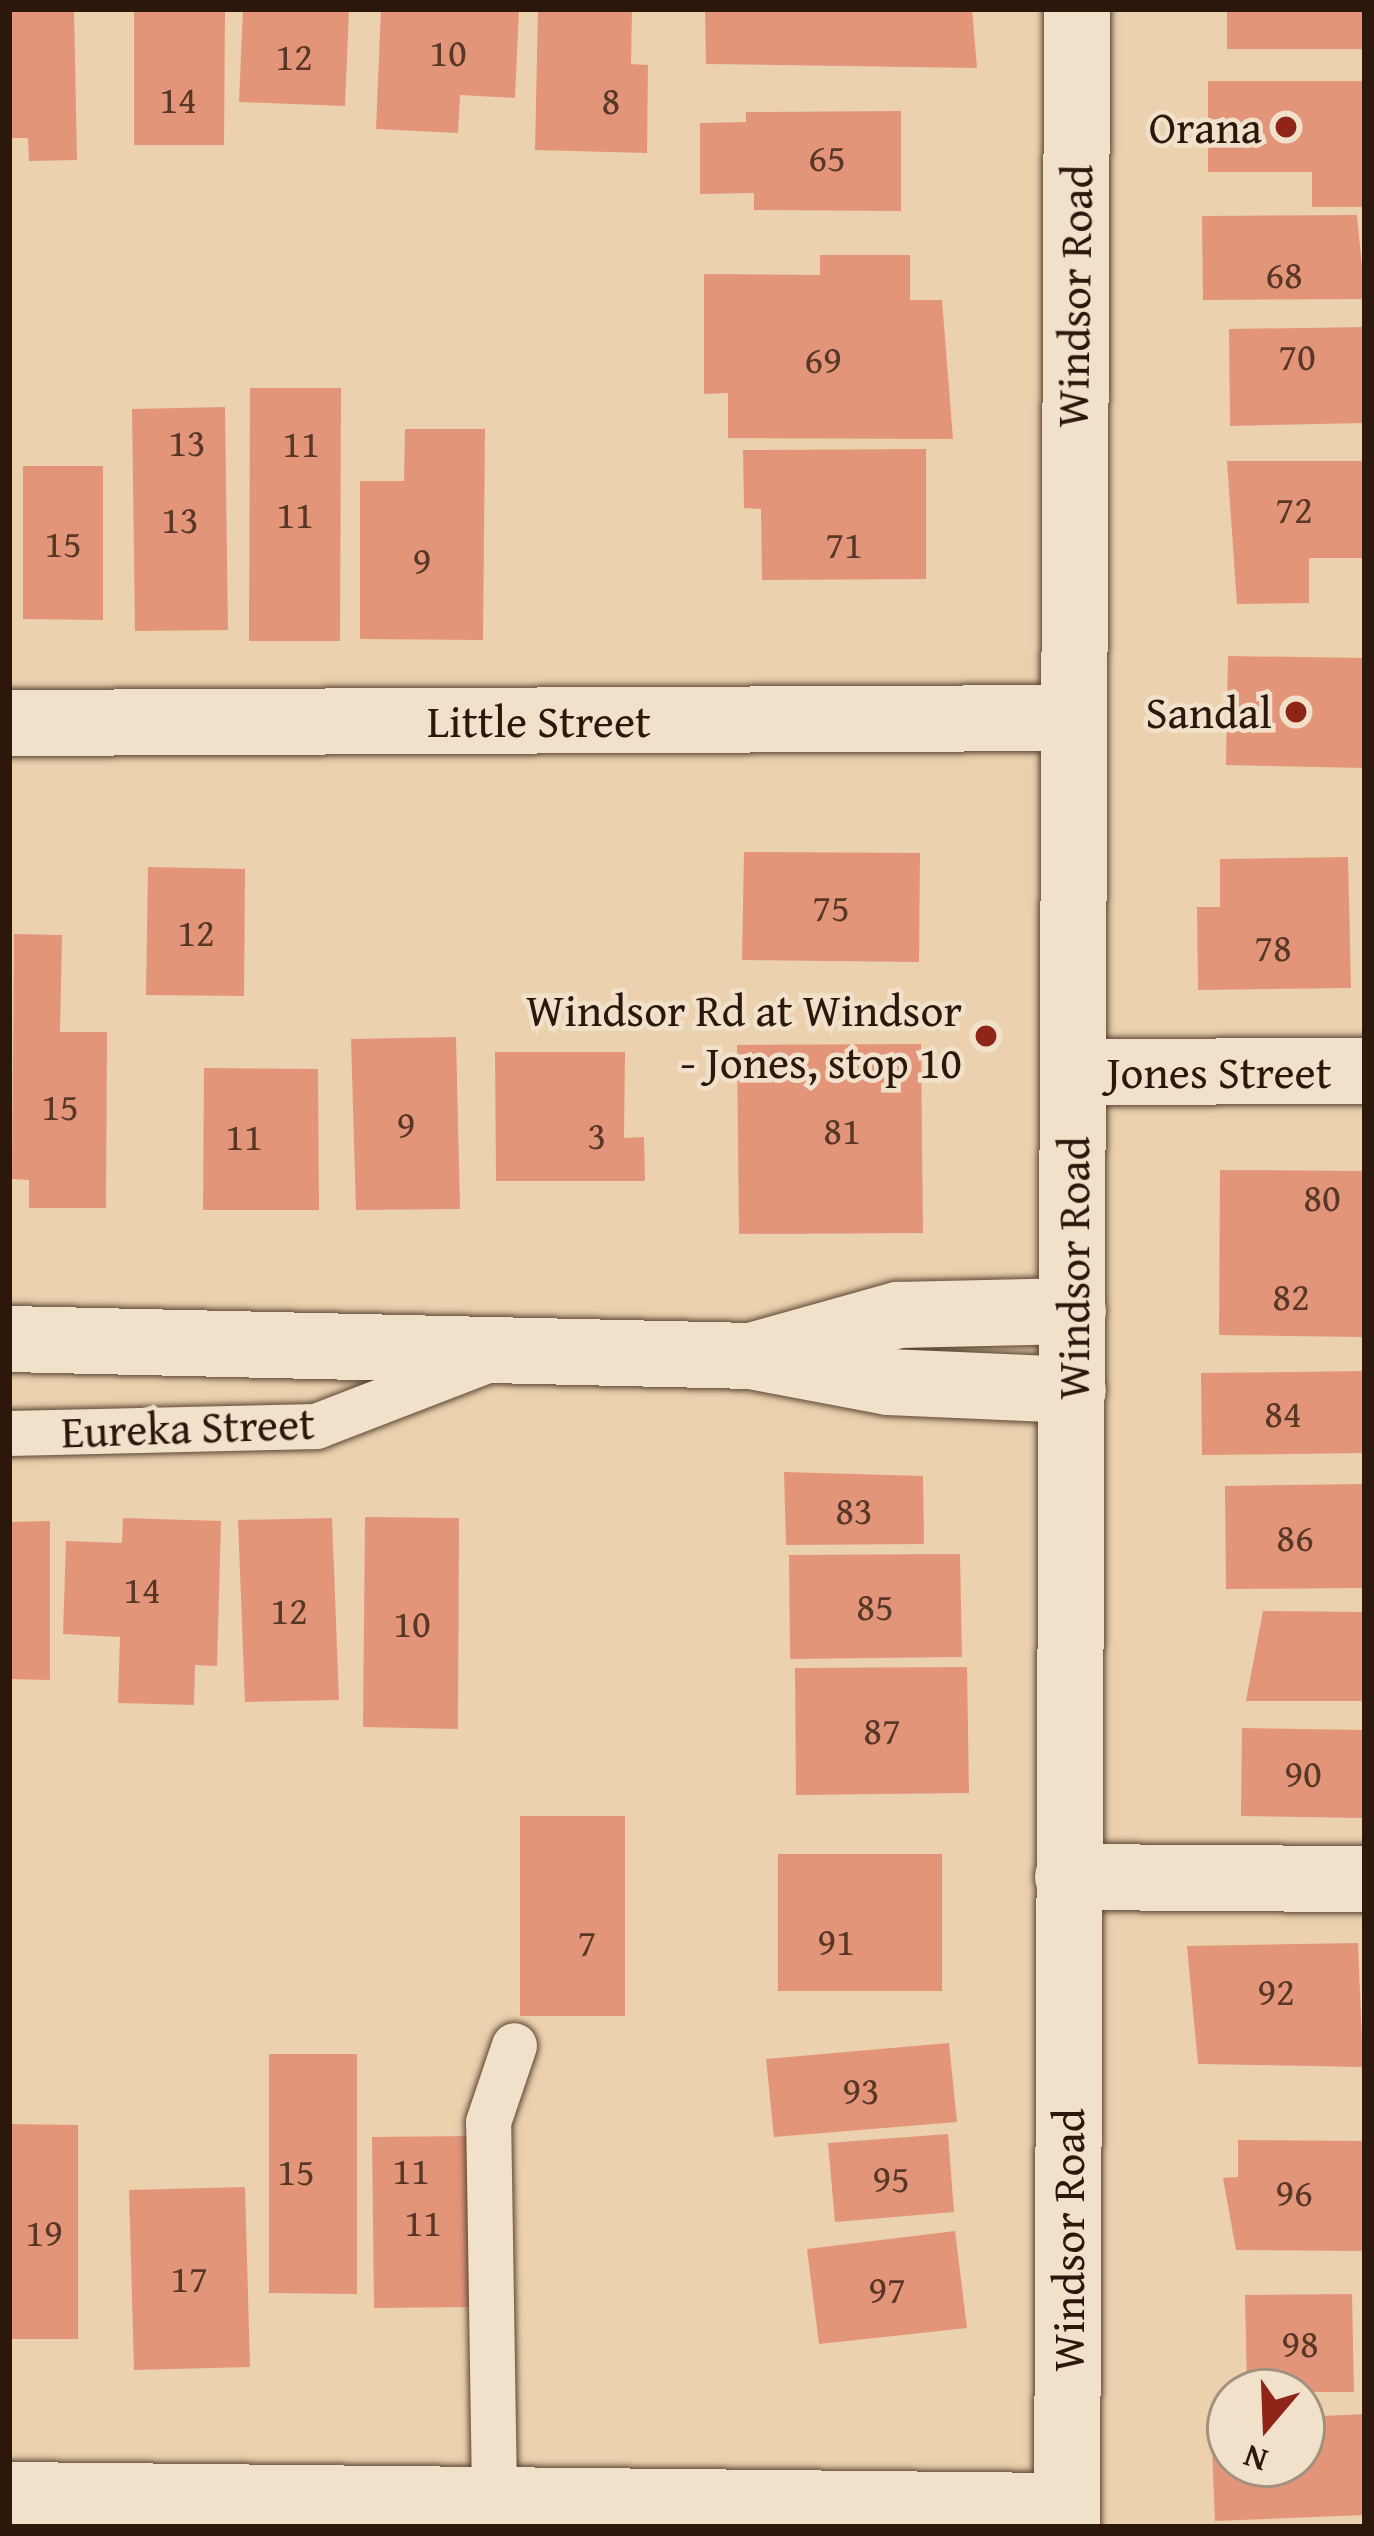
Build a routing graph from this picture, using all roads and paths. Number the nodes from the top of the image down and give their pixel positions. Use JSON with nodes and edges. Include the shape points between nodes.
{"nodes":[{"id":1,"x":1077,"y":9,"type":"edge"},
{"id":2,"x":1070,"y":718,"type":"junction"},
{"id":3,"x":9,"y":723,"type":"edge"},
{"id":4,"x":1365,"y":1071,"type":"edge"},
{"id":5,"x":1074,"y":1072,"type":"junction"},
{"id":6,"x":1073,"y":1311,"type":"junction"},
{"id":7,"x":9,"y":1339,"type":"edge"},
{"id":8,"x":498,"y":1356,"type":"junction"},
{"id":9,"x":751,"y":1356,"type":"junction"},
{"id":10,"x":1073,"y":1390,"type":"junction"},
{"id":11,"x":9,"y":1432,"type":"edge"},
{"id":12,"x":1068,"y":1877,"type":"junction"},
{"id":13,"x":1365,"y":1879,"type":"edge"},
{"id":14,"x":514,"y":2044,"type":"dead end"},
{"id":15,"x":494,"y":2493,"type":"junction"},
{"id":16,"x":9,"y":2495,"type":"edge"},
{"id":17,"x":1067,"y":2517,"type":"edge"}],
"edges":[{"from":1,"to":2,"type":"street","name":"Windsor Road"},
{"from":2,"to":3,"type":"street","name":"Little Street"},
{"from":2,"to":5,"type":"street","name":"Windsor Road"},
{"from":4,"to":5,"type":"street","name":"Jones Street"},
{"from":5,"to":6,"type":"street","name":"Windsor Road"},
{"from":6,"to":9,"type":"street","name":"Eureka Street","via":[[883,1317]]},
{"from":6,"to":10,"type":"street","name":"Windsor Road"},
{"from":7,"to":8,"type":"street","name":"Eureka Street"},
{"from":8,"to":9,"type":"street","name":"Eureka Street"},
{"from":8,"to":11,"type":"lane","name":"Eureka Street","via":[[316,1426]]},
{"from":9,"to":10,"type":"street","name":"Eureka Street","via":[[888,1382]]},
{"from":10,"to":12,"type":"street","name":"Windsor Road"},
{"from":12,"to":13,"type":"street"},
{"from":12,"to":17,"type":"street","name":"Windsor Road"},
{"from":14,"to":15,"type":"lane","via":[[488,2122]]},
{"from":15,"to":16,"type":"street"},
{"from":15,"to":17,"type":"street"}]}
